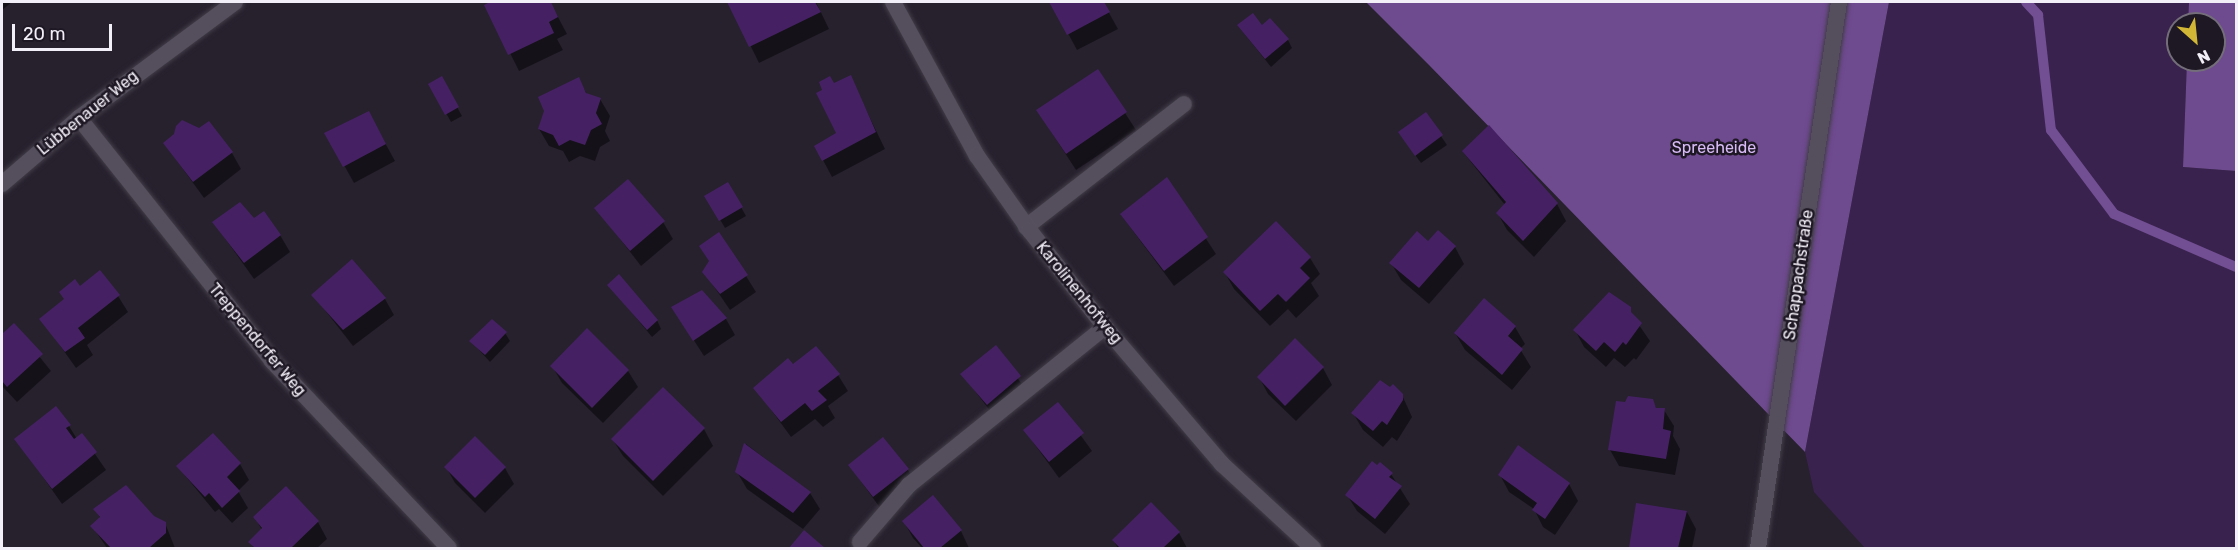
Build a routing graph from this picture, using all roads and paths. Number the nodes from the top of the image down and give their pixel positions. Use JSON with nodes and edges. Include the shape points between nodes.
{"nodes":[{"id":1,"x":235,"y":2,"type":"edge"},
{"id":2,"x":893,"y":2,"type":"edge"},
{"id":3,"x":1839,"y":2,"type":"edge"},
{"id":4,"x":1184,"y":104,"type":"dead end"},
{"id":5,"x":79,"y":118,"type":"junction"},
{"id":6,"x":2,"y":184,"type":"edge"},
{"id":7,"x":1026,"y":226,"type":"junction"},
{"id":8,"x":1105,"y":327,"type":"junction"},
{"id":9,"x":860,"y":542,"type":"dead end"},
{"id":10,"x":449,"y":549,"type":"edge"},
{"id":11,"x":1313,"y":549,"type":"edge"},
{"id":12,"x":1758,"y":549,"type":"edge"}],
"edges":[{"from":1,"to":5,"type":"street","name":"Lübbenauer Weg"},
{"from":2,"to":7,"type":"street","name":"Karolinenhofweg","via":[[977,156]]},
{"from":3,"to":12,"type":"street","name":"Schappachstraße"},
{"from":4,"to":7,"type":"street"},
{"from":5,"to":6,"type":"street","name":"Lübbenauer Weg"},
{"from":5,"to":10,"type":"street","name":"Treppendorfer Weg","via":[[272,361]]},
{"from":7,"to":8,"type":"street","name":"Karolinenhofweg"},
{"from":8,"to":9,"type":"street","via":[[909,485]]},
{"from":8,"to":11,"type":"street","name":"Karolinenhofweg","via":[[1222,464]]}]}
